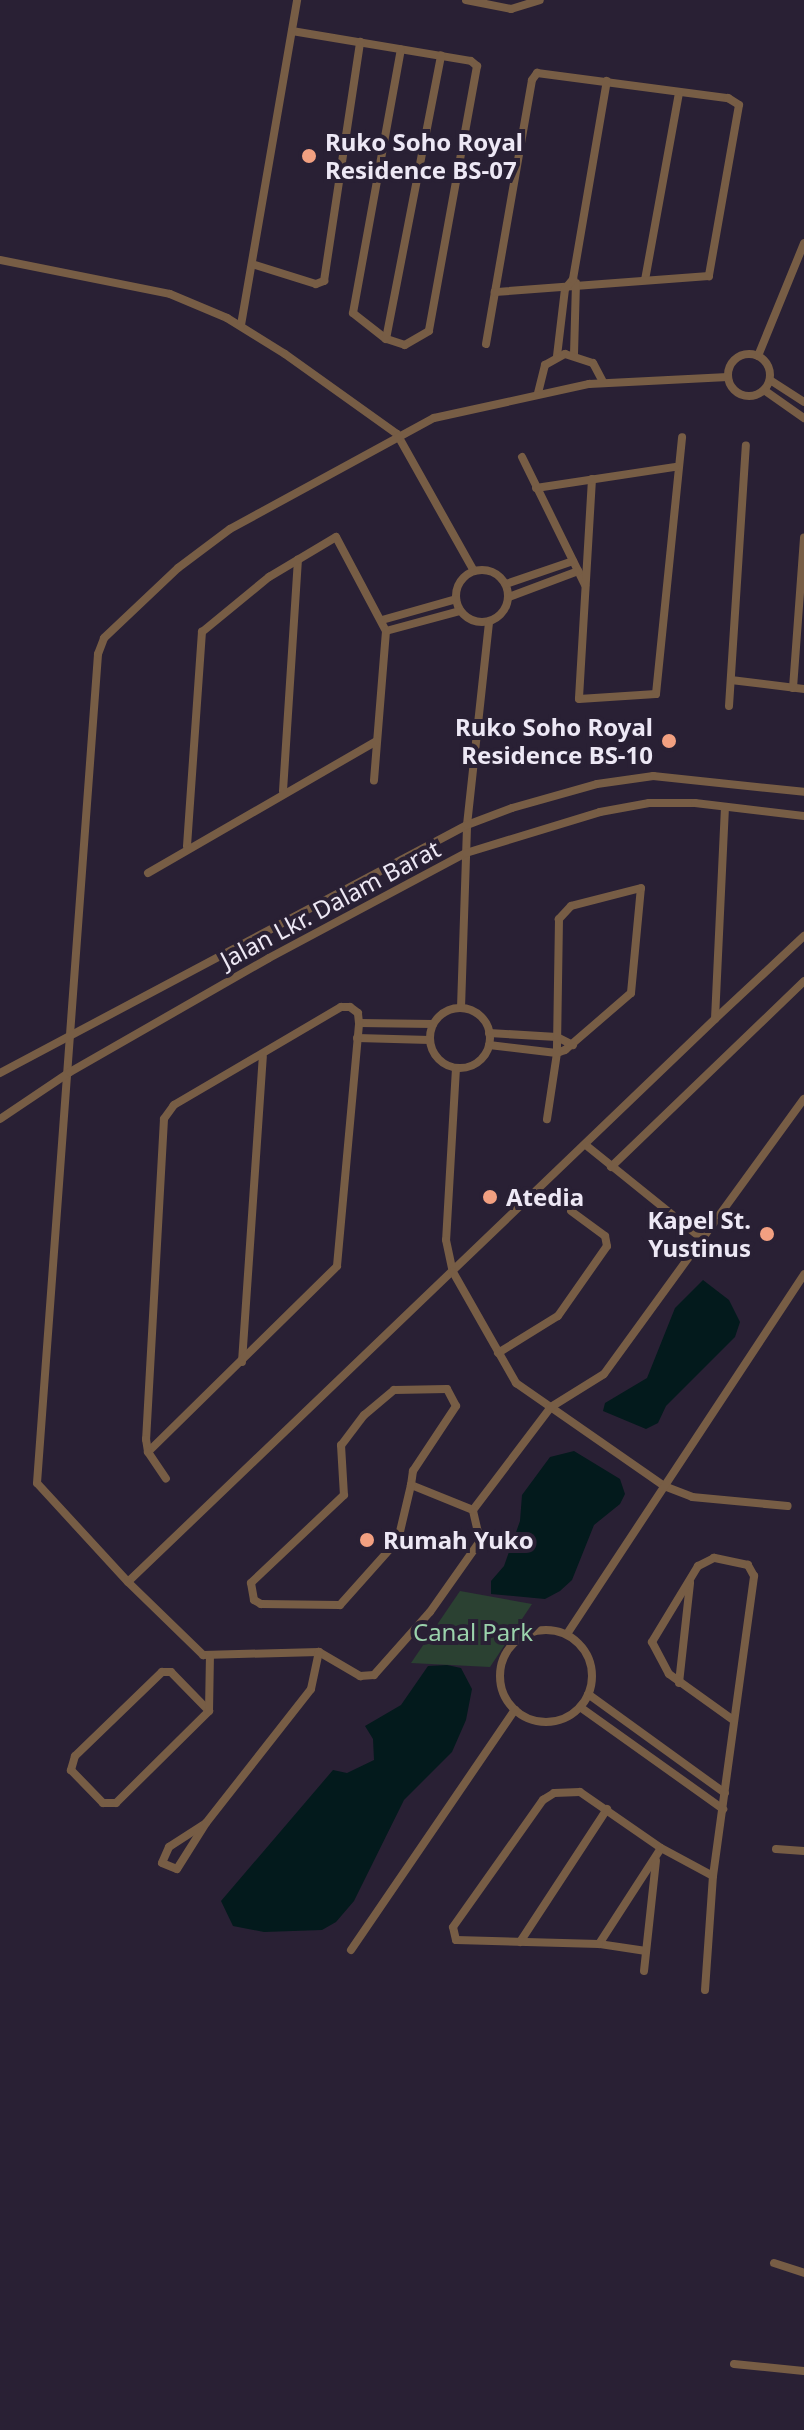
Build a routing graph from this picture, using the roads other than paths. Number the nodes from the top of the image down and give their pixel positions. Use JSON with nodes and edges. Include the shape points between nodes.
{"nodes":[{"id":1,"x":297,"y":0,"type":"edge"},
{"id":2,"x":466,"y":0,"type":"edge"},
{"id":3,"x":540,"y":0,"type":"edge"},
{"id":4,"x":292,"y":31,"type":"junction"},
{"id":5,"x":360,"y":42,"type":"junction"},
{"id":6,"x":401,"y":49,"type":"junction"},
{"id":7,"x":441,"y":55,"type":"junction"},
{"id":8,"x":607,"y":81,"type":"junction"},
{"id":9,"x":679,"y":92,"type":"junction"},
{"id":10,"x":804,"y":243,"type":"edge"},
{"id":11,"x":0,"y":260,"type":"edge"},
{"id":12,"x":252,"y":264,"type":"junction"},
{"id":13,"x":645,"y":280,"type":"junction"},
{"id":14,"x":576,"y":283,"type":"junction"},
{"id":15,"x":565,"y":289,"type":"junction"},
{"id":16,"x":495,"y":292,"type":"junction"},
{"id":17,"x":241,"y":325,"type":"junction"},
{"id":18,"x":386,"y":339,"type":"junction"},
{"id":19,"x":486,"y":344,"type":"dead end"},
{"id":20,"x":574,"y":354,"type":"junction"},
{"id":21,"x":557,"y":356,"type":"junction"},
{"id":22,"x":758,"y":356,"type":"junction"},
{"id":23,"x":728,"y":377,"type":"junction"},
{"id":24,"x":770,"y":380,"type":"junction"},
{"id":25,"x":603,"y":382,"type":"junction"},
{"id":26,"x":764,"y":390,"type":"junction"},
{"id":27,"x":538,"y":393,"type":"junction"},
{"id":28,"x":804,"y":402,"type":"edge"},
{"id":29,"x":804,"y":418,"type":"edge"},
{"id":30,"x":397,"y":434,"type":"junction"},
{"id":31,"x":682,"y":437,"type":"dead end"},
{"id":32,"x":746,"y":446,"type":"dead end"},
{"id":33,"x":522,"y":457,"type":"dead end"},
{"id":34,"x":675,"y":467,"type":"junction"},
{"id":35,"x":592,"y":479,"type":"junction"},
{"id":36,"x":536,"y":488,"type":"junction"},
{"id":37,"x":804,"y":537,"type":"edge"},
{"id":38,"x":298,"y":559,"type":"junction"},
{"id":39,"x":573,"y":561,"type":"junction"},
{"id":40,"x":474,"y":571,"type":"junction"},
{"id":41,"x":578,"y":571,"type":"junction"},
{"id":42,"x":506,"y":584,"type":"junction"},
{"id":43,"x":585,"y":586,"type":"junction"},
{"id":44,"x":509,"y":597,"type":"junction"},
{"id":45,"x":456,"y":599,"type":"junction"},
{"id":46,"x":460,"y":611,"type":"junction"},
{"id":47,"x":382,"y":620,"type":"junction"},
{"id":48,"x":489,"y":622,"type":"junction"},
{"id":49,"x":386,"y":631,"type":"junction"},
{"id":50,"x":731,"y":680,"type":"junction"},
{"id":51,"x":793,"y":688,"type":"junction"},
{"id":52,"x":804,"y":689,"type":"edge"},
{"id":53,"x":729,"y":706,"type":"dead end"},
{"id":54,"x":377,"y":741,"type":"junction"},
{"id":55,"x":374,"y":781,"type":"dead end"},
{"id":56,"x":283,"y":791,"type":"junction"},
{"id":57,"x":804,"y":792,"type":"edge"},
{"id":58,"x":725,"y":807,"type":"junction"},
{"id":59,"x":804,"y":816,"type":"edge"},
{"id":60,"x":467,"y":825,"type":"junction"},
{"id":61,"x":187,"y":846,"type":"junction"},
{"id":62,"x":466,"y":853,"type":"junction"},
{"id":63,"x":148,"y":873,"type":"dead end"},
{"id":64,"x":804,"y":936,"type":"edge"},
{"id":65,"x":804,"y":981,"type":"edge"},
{"id":66,"x":461,"y":1008,"type":"junction"},
{"id":67,"x":715,"y":1019,"type":"junction"},
{"id":68,"x":359,"y":1023,"type":"junction"},
{"id":69,"x":433,"y":1024,"type":"junction"},
{"id":70,"x":70,"y":1033,"type":"junction"},
{"id":71,"x":489,"y":1033,"type":"junction"},
{"id":72,"x":557,"y":1037,"type":"junction"},
{"id":73,"x":357,"y":1038,"type":"junction"},
{"id":74,"x":430,"y":1040,"type":"junction"},
{"id":75,"x":489,"y":1045,"type":"junction"},
{"id":76,"x":573,"y":1045,"type":"junction"},
{"id":77,"x":557,"y":1053,"type":"junction"},
{"id":78,"x":263,"y":1057,"type":"junction"},
{"id":79,"x":456,"y":1068,"type":"junction"},
{"id":80,"x":70,"y":1072,"type":"junction"},
{"id":81,"x":0,"y":1073,"type":"edge"},
{"id":82,"x":804,"y":1099,"type":"edge"},
{"id":83,"x":0,"y":1119,"type":"edge"},
{"id":84,"x":547,"y":1119,"type":"dead end"},
{"id":85,"x":587,"y":1146,"type":"junction"},
{"id":86,"x":611,"y":1167,"type":"junction"},
{"id":87,"x":571,"y":1211,"type":"dead end"},
{"id":88,"x":701,"y":1238,"type":"junction"},
{"id":89,"x":453,"y":1272,"type":"junction"},
{"id":90,"x":804,"y":1274,"type":"edge"},
{"id":91,"x":498,"y":1353,"type":"junction"},
{"id":92,"x":242,"y":1362,"type":"junction"},
{"id":93,"x":551,"y":1407,"type":"junction"},
{"id":94,"x":148,"y":1452,"type":"junction"},
{"id":95,"x":166,"y":1479,"type":"dead end"},
{"id":96,"x":411,"y":1485,"type":"junction"},
{"id":97,"x":664,"y":1486,"type":"junction"},
{"id":98,"x":788,"y":1506,"type":"dead end"},
{"id":99,"x":473,"y":1510,"type":"junction"},
{"id":100,"x":691,"y":1578,"type":"junction"},
{"id":101,"x":128,"y":1582,"type":"junction"},
{"id":102,"x":567,"y":1634,"type":"junction"},
{"id":103,"x":319,"y":1652,"type":"junction"},
{"id":104,"x":210,"y":1655,"type":"junction"},
{"id":105,"x":679,"y":1683,"type":"junction"},
{"id":106,"x":588,"y":1694,"type":"junction"},
{"id":107,"x":580,"y":1707,"type":"junction"},
{"id":108,"x":515,"y":1710,"type":"junction"},
{"id":109,"x":209,"y":1711,"type":"junction"},
{"id":110,"x":733,"y":1720,"type":"junction"},
{"id":111,"x":725,"y":1793,"type":"junction"},
{"id":112,"x":607,"y":1809,"type":"junction"},
{"id":113,"x":723,"y":1809,"type":"junction"},
{"id":114,"x":206,"y":1823,"type":"junction"},
{"id":115,"x":661,"y":1848,"type":"junction"},
{"id":116,"x":776,"y":1849,"type":"dead end"},
{"id":117,"x":804,"y":1851,"type":"edge"},
{"id":118,"x":657,"y":1860,"type":"junction"},
{"id":119,"x":713,"y":1876,"type":"junction"},
{"id":120,"x":520,"y":1942,"type":"junction"},
{"id":121,"x":599,"y":1944,"type":"junction"},
{"id":122,"x":351,"y":1950,"type":"dead end"},
{"id":123,"x":646,"y":1951,"type":"junction"},
{"id":124,"x":644,"y":1971,"type":"dead end"},
{"id":125,"x":705,"y":1990,"type":"dead end"},
{"id":126,"x":774,"y":2263,"type":"dead end"},
{"id":127,"x":804,"y":2273,"type":"edge"},
{"id":128,"x":734,"y":2364,"type":"dead end"},
{"id":129,"x":804,"y":2371,"type":"edge"}],
"edges":[{"from":1,"to":4,"type":"street"},
{"from":2,"to":3,"type":"street","via":[[511,9]]},
{"from":4,"to":5,"type":"street"},
{"from":4,"to":12,"type":"street"},
{"from":5,"to":6,"type":"street"},
{"from":5,"to":12,"type":"street","via":[[324,281],[316,284]]},
{"from":6,"to":7,"type":"street"},
{"from":6,"to":18,"type":"street","via":[[353,313]]},
{"from":7,"to":18,"type":"street"},
{"from":7,"to":18,"type":"street","via":[[471,61],[478,73],[429,331],[405,345]]},
{"from":8,"to":9,"type":"street"},
{"from":8,"to":14,"type":"street"},
{"from":8,"to":16,"type":"street","via":[[543,71],[532,80]]},
{"from":9,"to":13,"type":"street"},
{"from":9,"to":13,"type":"street","via":[[728,98],[739,105],[714,257],[706,278]]},
{"from":10,"to":22,"type":"street"},
{"from":11,"to":17,"type":"street","via":[[170,294]]},
{"from":12,"to":17,"type":"street"},
{"from":13,"to":14,"type":"street"},
{"from":14,"to":15,"type":"street"},
{"from":14,"to":20,"type":"street"},
{"from":15,"to":16,"type":"street"},
{"from":15,"to":21,"type":"street"},
{"from":16,"to":19,"type":"street"},
{"from":17,"to":30,"type":"street"},
{"from":20,"to":21,"type":"street"},
{"from":20,"to":25,"type":"street","via":[[593,363]]},
{"from":21,"to":27,"type":"street","via":[[538,378]]},
{"from":22,"to":23,"type":"street","via":[[741,355]]},
{"from":22,"to":24,"type":"street","via":[[768,366]]},
{"from":23,"to":25,"type":"street"},
{"from":23,"to":26,"type":"street","via":[[742,395]]},
{"from":24,"to":26,"type":"street"},
{"from":24,"to":28,"type":"street"},
{"from":25,"to":27,"type":"street"},
{"from":26,"to":29,"type":"street"},
{"from":27,"to":30,"type":"street","via":[[434,418]]},
{"from":30,"to":40,"type":"street"},
{"from":30,"to":70,"type":"street","via":[[230,529],[104,638],[98,654]]},
{"from":31,"to":34,"type":"street"},
{"from":32,"to":50,"type":"street"},
{"from":33,"to":36,"type":"street"},
{"from":34,"to":35,"type":"street"},
{"from":34,"to":43,"type":"street","via":[[659,693],[579,699]]},
{"from":35,"to":36,"type":"street"},
{"from":35,"to":43,"type":"street"},
{"from":36,"to":39,"type":"street"},
{"from":37,"to":51,"type":"street"},
{"from":38,"to":47,"type":"street","via":[[340,539]]},
{"from":38,"to":56,"type":"street"},
{"from":38,"to":61,"type":"street","via":[[258,585],[200,636]]},
{"from":39,"to":41,"type":"street"},
{"from":39,"to":42,"type":"street"},
{"from":40,"to":42,"type":"street","via":[[492,571]]},
{"from":40,"to":45,"type":"street","via":[[460,582]]},
{"from":41,"to":43,"type":"street"},
{"from":41,"to":44,"type":"street"},
{"from":42,"to":44,"type":"street"},
{"from":44,"to":48,"type":"street","via":[[506,608]]},
{"from":45,"to":46,"type":"street"},
{"from":45,"to":47,"type":"street"},
{"from":46,"to":48,"type":"street","via":[[478,623]]},
{"from":46,"to":49,"type":"street"},
{"from":47,"to":49,"type":"street"},
{"from":48,"to":60,"type":"street"},
{"from":49,"to":54,"type":"street"},
{"from":50,"to":51,"type":"street"},
{"from":50,"to":53,"type":"street"},
{"from":51,"to":52,"type":"street"},
{"from":54,"to":55,"type":"street"},
{"from":54,"to":56,"type":"street"},
{"from":56,"to":61,"type":"street"},
{"from":57,"to":60,"type":"street","name":"Jalan Lkr. Dalam Barat","via":[[653,776],[597,784]]},
{"from":58,"to":59,"type":"street","name":"Jalan Lkr. Dalam Barat"},
{"from":58,"to":62,"type":"street","name":"Jalan Lkr. Dalam Barat","via":[[649,803],[600,812]]},
{"from":58,"to":67,"type":"street"},
{"from":60,"to":62,"type":"street"},
{"from":60,"to":70,"type":"street","name":"Jalan Lkr. Dalam Barat"},
{"from":61,"to":63,"type":"street"},
{"from":62,"to":66,"type":"street"},
{"from":62,"to":80,"type":"street","name":"Jalan Lkr. Dalam Barat","via":[[371,900]]},
{"from":64,"to":67,"type":"street"},
{"from":65,"to":86,"type":"street"},
{"from":66,"to":69,"type":"street","via":[[440,1015]]},
{"from":66,"to":71,"type":"street","via":[[474,1012]]},
{"from":67,"to":85,"type":"street"},
{"from":68,"to":69,"type":"street"},
{"from":68,"to":73,"type":"street"},
{"from":68,"to":78,"type":"street","via":[[358,1013],[341,1007]]},
{"from":69,"to":74,"type":"street"},
{"from":70,"to":80,"type":"street"},
{"from":70,"to":81,"type":"street","name":"Jalan Lkr. Dalam Barat"},
{"from":71,"to":72,"type":"street"},
{"from":71,"to":75,"type":"street"},
{"from":72,"to":76,"type":"street"},
{"from":72,"to":76,"type":"street","via":[[559,919],[571,906],[641,888],[633,988]]},
{"from":72,"to":77,"type":"street"},
{"from":73,"to":74,"type":"street"},
{"from":73,"to":92,"type":"street","via":[[337,1266]]},
{"from":74,"to":79,"type":"street","via":[[438,1059]]},
{"from":75,"to":77,"type":"street"},
{"from":75,"to":79,"type":"street","via":[[477,1063]]},
{"from":76,"to":77,"type":"street"},
{"from":77,"to":84,"type":"street"},
{"from":78,"to":92,"type":"street"},
{"from":78,"to":94,"type":"street","via":[[174,1105],[164,1119]]},
{"from":79,"to":89,"type":"street","via":[[446,1240]]},
{"from":80,"to":83,"type":"street","name":"Jalan Lkr. Dalam Barat"},
{"from":80,"to":101,"type":"street","via":[[38,1487]]},
{"from":82,"to":88,"type":"street"},
{"from":85,"to":86,"type":"street"},
{"from":85,"to":89,"type":"street"},
{"from":86,"to":88,"type":"street"},
{"from":87,"to":91,"type":"street","via":[[605,1236],[607,1246],[558,1316]]},
{"from":88,"to":93,"type":"street","via":[[604,1374]]},
{"from":89,"to":91,"type":"street"},
{"from":89,"to":101,"type":"street"},
{"from":90,"to":97,"type":"street"},
{"from":91,"to":93,"type":"street","via":[[516,1383]]},
{"from":92,"to":94,"type":"street"},
{"from":93,"to":97,"type":"street"},
{"from":93,"to":99,"type":"street"},
{"from":94,"to":95,"type":"street"},
{"from":96,"to":96,"type":"street","via":[[413,1471],[452,1417],[455,1397],[447,1389],[394,1390],[364,1415],[341,1445],[344,1495],[251,1583],[254,1600],[340,1605],[398,1540]]},
{"from":96,"to":99,"type":"street"},
{"from":97,"to":98,"type":"street","via":[[692,1497]]},
{"from":97,"to":102,"type":"street"},
{"from":99,"to":103,"type":"street","via":[[480,1541],[476,1554],[374,1675],[360,1676]]},
{"from":100,"to":105,"type":"street"},
{"from":100,"to":105,"type":"street","via":[[653,1634],[659,1663]]},
{"from":100,"to":110,"type":"street","via":[[704,1560],[714,1558],[752,1570]]},
{"from":101,"to":104,"type":"street","via":[[194,1650]]},
{"from":102,"to":106,"type":"street","via":[[589,1660]]},
{"from":102,"to":108,"type":"street","via":[[535,1630],[508,1649],[500,1681]]},
{"from":103,"to":104,"type":"street"},
{"from":103,"to":114,"type":"street","via":[[311,1689]]},
{"from":104,"to":109,"type":"street"},
{"from":105,"to":110,"type":"street"},
{"from":106,"to":107,"type":"street"},
{"from":106,"to":111,"type":"street"},
{"from":107,"to":108,"type":"street","via":[[556,1721],[541,1722]]},
{"from":107,"to":113,"type":"street"},
{"from":108,"to":122,"type":"street"},
{"from":109,"to":109,"type":"street","via":[[171,1672],[162,1672],[75,1756],[71,1770],[103,1803],[116,1803]]},
{"from":110,"to":111,"type":"street"},
{"from":111,"to":113,"type":"street"},
{"from":112,"to":115,"type":"street"},
{"from":112,"to":120,"type":"street"},
{"from":112,"to":120,"type":"street","via":[[580,1792],[543,1800],[453,1927],[456,1940]]},
{"from":113,"to":119,"type":"street"},
{"from":114,"to":114,"type":"street","via":[[177,1869],[162,1863],[169,1847]]},
{"from":115,"to":118,"type":"street"},
{"from":115,"to":119,"type":"street"},
{"from":116,"to":117,"type":"street"},
{"from":118,"to":121,"type":"street"},
{"from":118,"to":123,"type":"street"},
{"from":119,"to":125,"type":"street"},
{"from":120,"to":121,"type":"street"},
{"from":121,"to":123,"type":"street"},
{"from":123,"to":124,"type":"street"},
{"from":126,"to":127,"type":"street"},
{"from":128,"to":129,"type":"street"}]}
